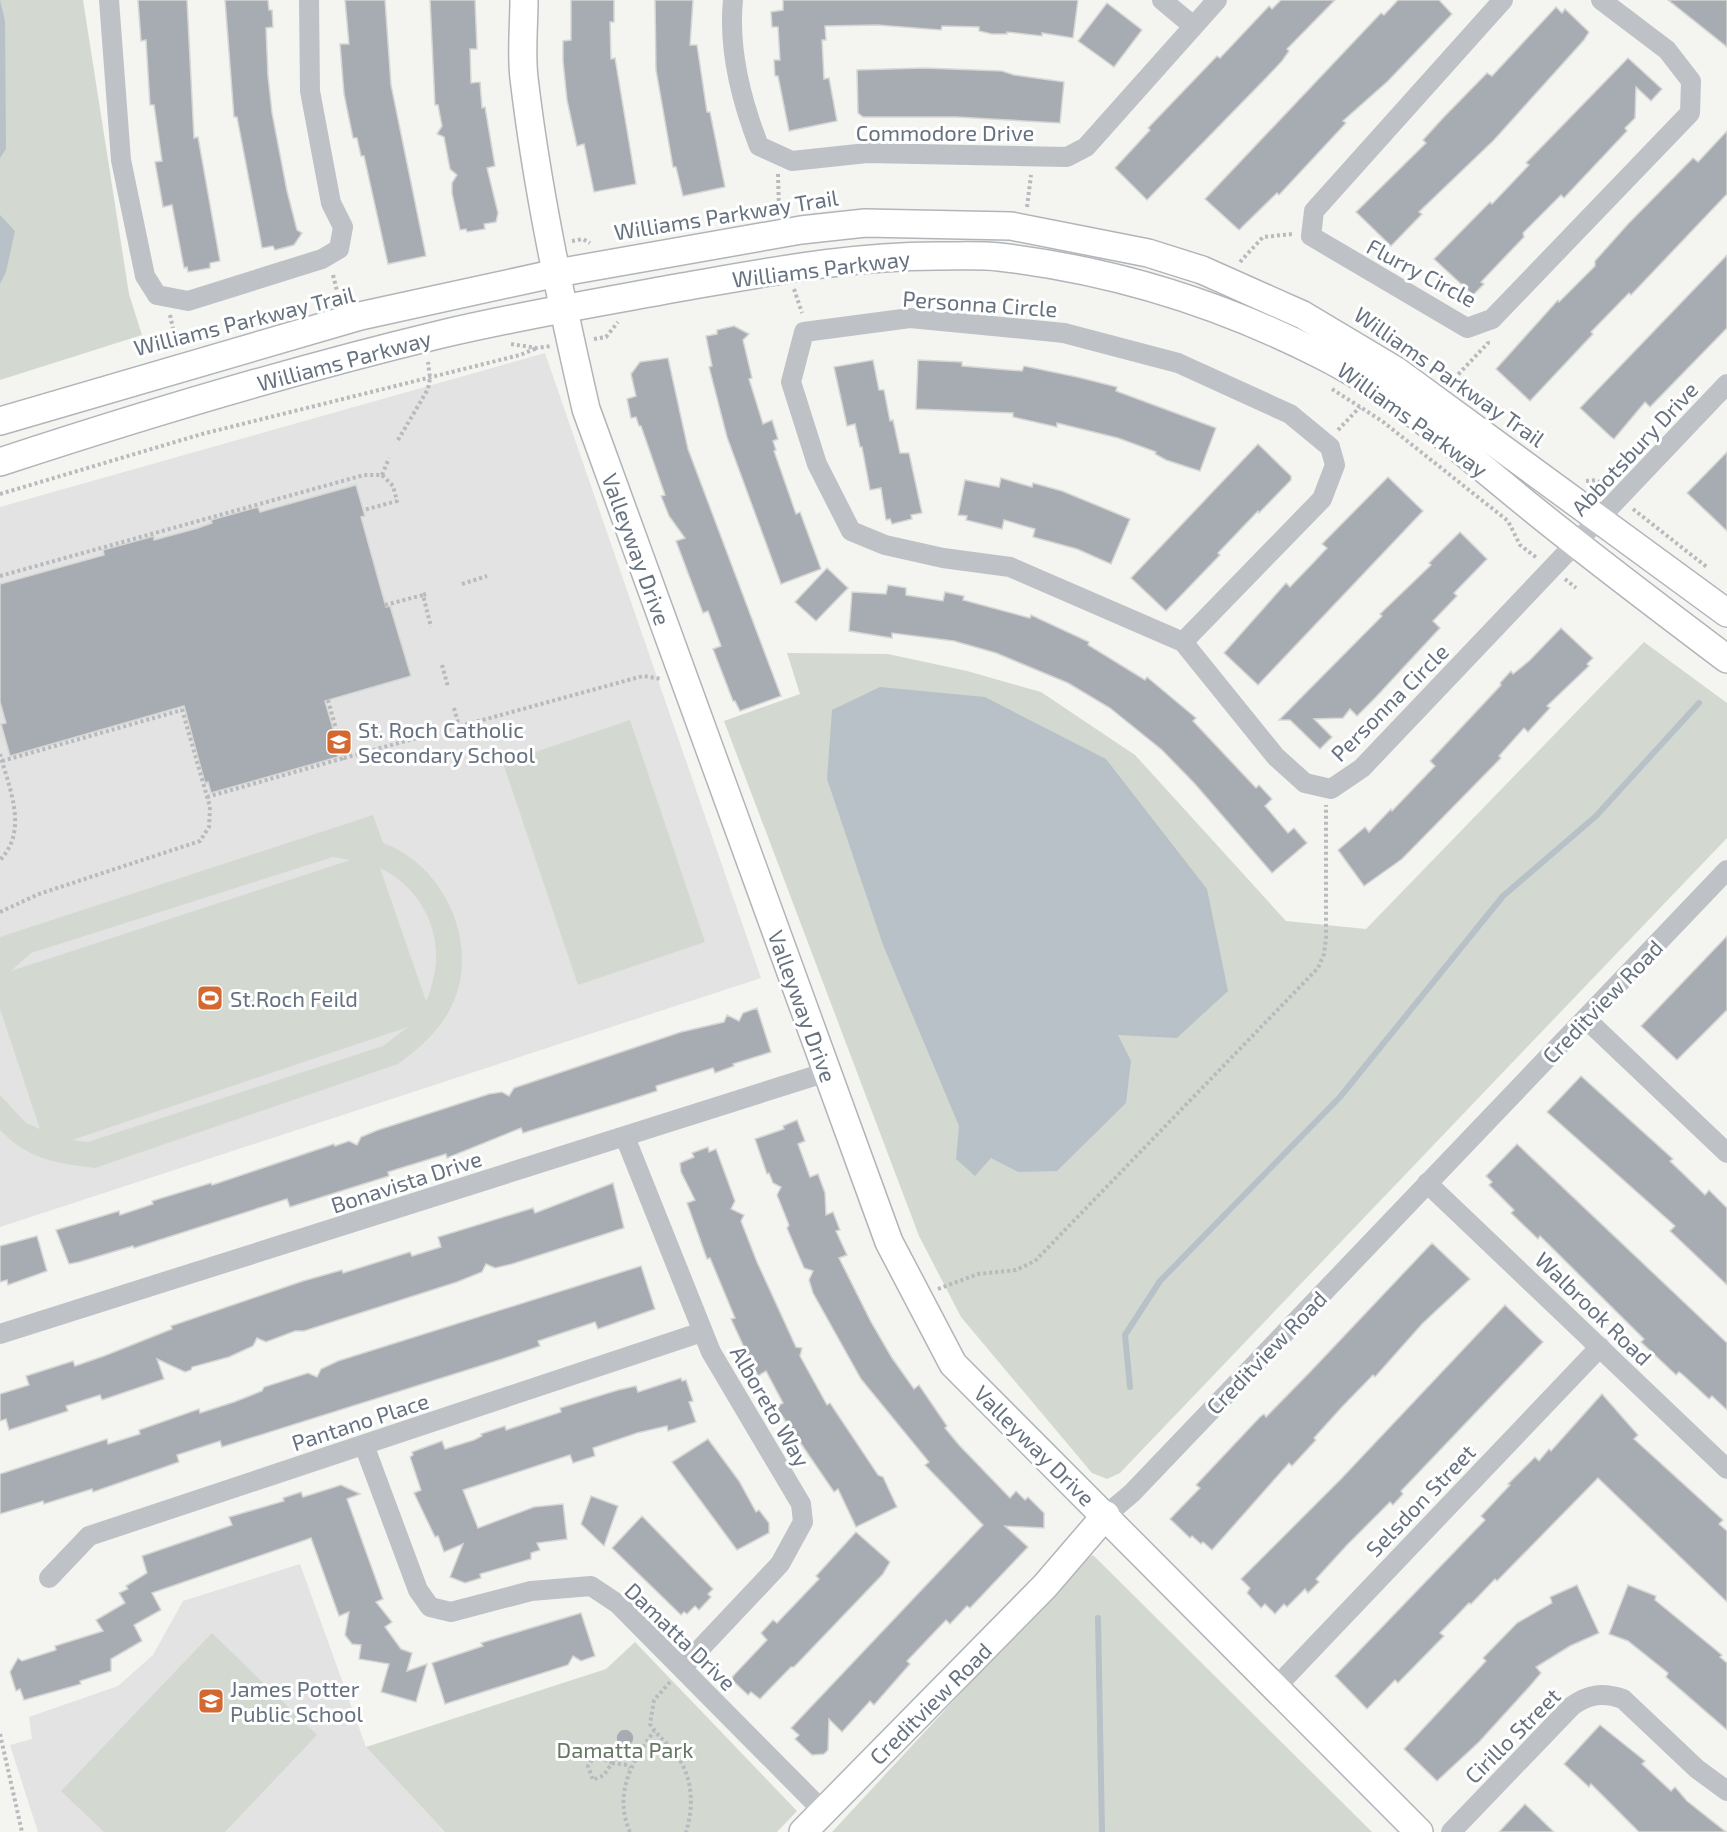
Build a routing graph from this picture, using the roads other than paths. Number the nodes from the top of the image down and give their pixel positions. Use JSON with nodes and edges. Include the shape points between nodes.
{"nodes":[{"id":1,"x":109,"y":0,"type":"edge"},
{"id":2,"x":309,"y":0,"type":"edge"},
{"id":3,"x":524,"y":0,"type":"edge"},
{"id":4,"x":733,"y":0,"type":"edge"},
{"id":5,"x":1162,"y":0,"type":"edge"},
{"id":6,"x":1217,"y":0,"type":"edge"},
{"id":7,"x":1503,"y":0,"type":"edge"},
{"id":8,"x":1601,"y":0,"type":"edge"},
{"id":9,"x":1192,"y":25,"type":"junction"},
{"id":10,"x":557,"y":273,"type":"junction"},
{"id":11,"x":563,"y":309,"type":"junction"},
{"id":12,"x":1727,"y":384,"type":"edge"},
{"id":13,"x":0,"y":421,"type":"edge"},
{"id":14,"x":0,"y":462,"type":"edge"},
{"id":15,"x":1599,"y":520,"type":"junction"},
{"id":16,"x":1576,"y":544,"type":"junction"},
{"id":17,"x":1727,"y":613,"type":"edge"},
{"id":18,"x":1183,"y":642,"type":"junction"},
{"id":19,"x":1727,"y":659,"type":"edge"},
{"id":20,"x":1727,"y":870,"type":"edge"},
{"id":21,"x":1586,"y":1019,"type":"junction"},
{"id":22,"x":827,"y":1072,"type":"junction"},
{"id":23,"x":625,"y":1137,"type":"junction"},
{"id":24,"x":1727,"y":1153,"type":"edge"},
{"id":25,"x":1427,"y":1182,"type":"junction"},
{"id":26,"x":702,"y":1332,"type":"junction"},
{"id":27,"x":0,"y":1334,"type":"edge"},
{"id":28,"x":1600,"y":1347,"type":"junction"},
{"id":29,"x":364,"y":1444,"type":"junction"},
{"id":30,"x":1727,"y":1469,"type":"edge"},
{"id":31,"x":1106,"y":1515,"type":"junction"},
{"id":32,"x":49,"y":1578,"type":"dead end"},
{"id":33,"x":682,"y":1668,"type":"junction"},
{"id":34,"x":1276,"y":1687,"type":"junction"},
{"id":35,"x":1727,"y":1791,"type":"edge"},
{"id":36,"x":823,"y":1811,"type":"junction"},
{"id":37,"x":803,"y":1832,"type":"edge"},
{"id":38,"x":1419,"y":1832,"type":"edge"},
{"id":39,"x":1451,"y":1832,"type":"edge"}],
"edges":[{"from":1,"to":2,"type":"street","via":[[121,160],[145,276],[157,296],[188,301],[322,260],[339,249],[343,227],[331,203],[310,91]]},
{"from":3,"to":10,"type":"main road","name":"Valleyway Drive","via":[[524,75]]},
{"from":4,"to":9,"type":"street","name":"Commodore Drive","via":[[734,52],[744,107],[759,146],[792,161],[867,153],[1067,157],[1086,147]]},
{"from":5,"to":9,"type":"street"},
{"from":6,"to":9,"type":"street","name":"Commodore Drive"},
{"from":7,"to":8,"type":"street","name":"Flurry Circle","via":[[1314,211],[1311,232],[1311,236],[1350,260],[1467,328],[1492,319],[1690,113],[1691,81],[1667,50]]},
{"from":10,"to":11,"type":"main road","name":"Valleyway Drive"},
{"from":10,"to":13,"type":"main road","name":"Williams Parkway","via":[[360,316]]},
{"from":10,"to":15,"type":"main road","name":"Williams Parkway","via":[[801,230],[865,223],[1011,226],[1148,253],[1202,270],[1303,315],[1395,370]]},
{"from":11,"to":14,"type":"main road","name":"Williams Parkway","via":[[446,333],[255,384]]},
{"from":11,"to":16,"type":"main road","name":"Williams Parkway","via":[[808,265],[889,255],[996,256],[1102,274],[1181,297],[1323,356],[1381,391],[1449,441]]},
{"from":11,"to":22,"type":"main road","name":"Valleyway Drive","via":[[586,409]]},
{"from":12,"to":15,"type":"street","name":"Abbotsbury Drive"},
{"from":15,"to":16,"type":"street","name":"Abbotsbury Drive"},
{"from":15,"to":17,"type":"main road","name":"Williams Parkway"},
{"from":16,"to":18,"type":"street","name":"Personna Circle","via":[[1362,768],[1331,789],[1305,783],[1276,757]]},
{"from":16,"to":19,"type":"main road","name":"Williams Parkway"},
{"from":18,"to":18,"type":"street","name":"Personna Circle","via":[[1322,499],[1335,465],[1330,447],[1290,414],[1178,363],[1064,333],[910,318],[804,332],[791,382],[818,464],[851,531],[885,545],[1010,567]]},
{"from":20,"to":21,"type":"street","name":"Creditview Road"},
{"from":21,"to":24,"type":"street"},
{"from":21,"to":25,"type":"street","name":"Creditview Road"},
{"from":22,"to":23,"type":"street","name":"Bonavista Drive"},
{"from":22,"to":31,"type":"main road","name":"Valleyway Drive","via":[[889,1242],[953,1364]]},
{"from":23,"to":26,"type":"street","name":"Alboreto Way"},
{"from":23,"to":27,"type":"street","name":"Bonavista Drive"},
{"from":25,"to":28,"type":"street","name":"Walbrook Road"},
{"from":25,"to":31,"type":"street","name":"Creditview Road","via":[[1132,1493]]},
{"from":26,"to":29,"type":"street","name":"Pantano Place"},
{"from":26,"to":33,"type":"street","name":"Alboreto Way","via":[[801,1504],[802,1522],[780,1564]]},
{"from":28,"to":30,"type":"street","name":"Walbrook Road"},
{"from":28,"to":34,"type":"street","name":"Selsdon Street"},
{"from":29,"to":32,"type":"street","name":"Pantano Place","via":[[89,1536]]},
{"from":29,"to":33,"type":"street","name":"Damatta Drive","via":[[418,1590],[430,1607],[451,1612],[531,1591],[591,1586],[618,1604]]},
{"from":31,"to":34,"type":"main road","name":"Valleyway Drive"},
{"from":31,"to":36,"type":"main road","name":"Creditview Road","via":[[1045,1586]]},
{"from":33,"to":36,"type":"street","name":"Damatta Drive"},
{"from":34,"to":38,"type":"main road","name":"Valleyway Drive"},
{"from":35,"to":39,"type":"street","name":"Cirillo Street","via":[[1697,1769],[1623,1699],[1596,1694],[1572,1707]]},
{"from":36,"to":37,"type":"main road","name":"Creditview Road"}]}
